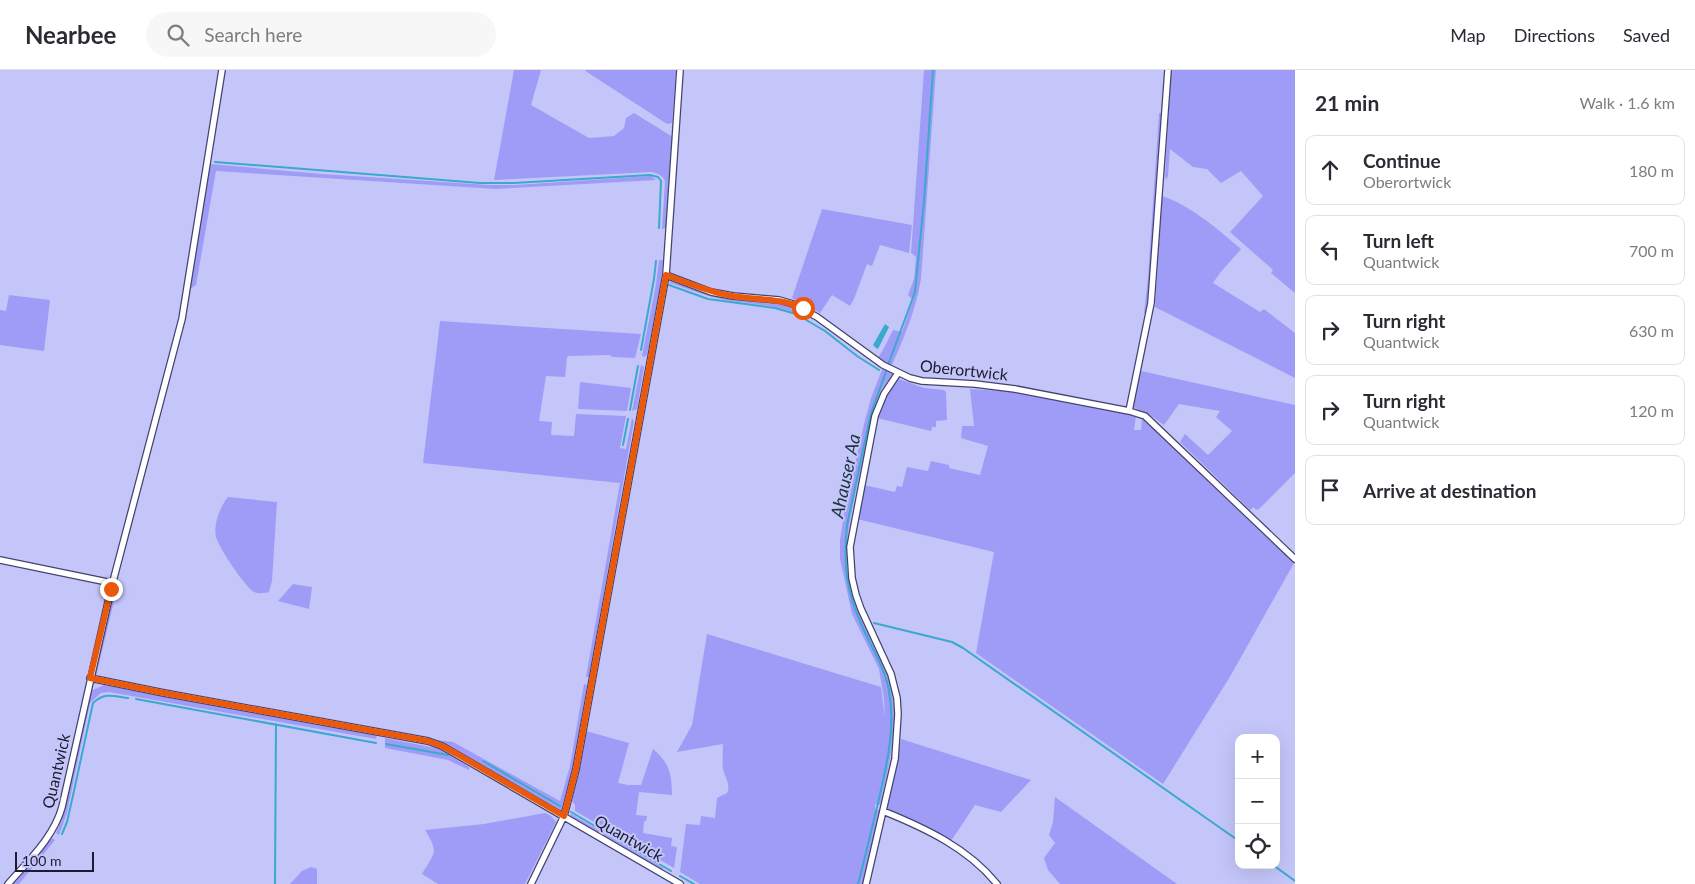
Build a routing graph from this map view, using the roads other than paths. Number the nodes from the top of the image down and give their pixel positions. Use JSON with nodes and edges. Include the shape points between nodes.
{"nodes":[{"id":1,"x":222,"y":70,"type":"edge"},
{"id":2,"x":680,"y":70,"type":"edge"},
{"id":3,"x":1168,"y":70,"type":"edge"},
{"id":4,"x":666,"y":275,"type":"junction"},
{"id":5,"x":898,"y":373,"type":"junction"},
{"id":6,"x":1129,"y":411,"type":"junction"},
{"id":7,"x":1295,"y":558,"type":"edge"},
{"id":8,"x":0,"y":560,"type":"edge"},
{"id":9,"x":112,"y":583,"type":"junction"},
{"id":10,"x":90,"y":678,"type":"junction"},
{"id":11,"x":883,"y":811,"type":"junction"},
{"id":12,"x":564,"y":816,"type":"junction"},
{"id":13,"x":8,"y":884,"type":"edge"},
{"id":14,"x":531,"y":884,"type":"edge"},
{"id":15,"x":680,"y":884,"type":"edge"},
{"id":16,"x":866,"y":884,"type":"edge"},
{"id":17,"x":997,"y":884,"type":"edge"}],
"edges":[{"from":1,"to":9,"type":"street","name":"Quantwick","via":[[182,320]]},
{"from":2,"to":4,"type":"street"},
{"from":3,"to":6,"type":"street","via":[[1151,303]]},
{"from":4,"to":5,"type":"street","name":"Oberortwick","via":[[711,292],[793,304]]},
{"from":4,"to":12,"type":"street","via":[[576,769]]},
{"from":5,"to":6,"type":"street","name":"Oberortwick","via":[[922,382],[1016,389]]},
{"from":5,"to":11,"type":"street","via":[[875,416],[850,548],[856,595],[888,667],[897,698],[896,752]]},
{"from":6,"to":7,"type":"street","name":"Oberortwick","via":[[1150,420]]},
{"from":8,"to":9,"type":"street"},
{"from":9,"to":10,"type":"street","name":"Quantwick"},
{"from":10,"to":12,"type":"street","name":"Quantwick","via":[[428,741],[457,754]]},
{"from":10,"to":13,"type":"street","name":"Quantwick","via":[[59,818],[47,838]]},
{"from":11,"to":16,"type":"street"},
{"from":11,"to":17,"type":"street","via":[[952,844],[972,858]]},
{"from":12,"to":14,"type":"street"},
{"from":12,"to":15,"type":"street","name":"Quantwick"}]}
